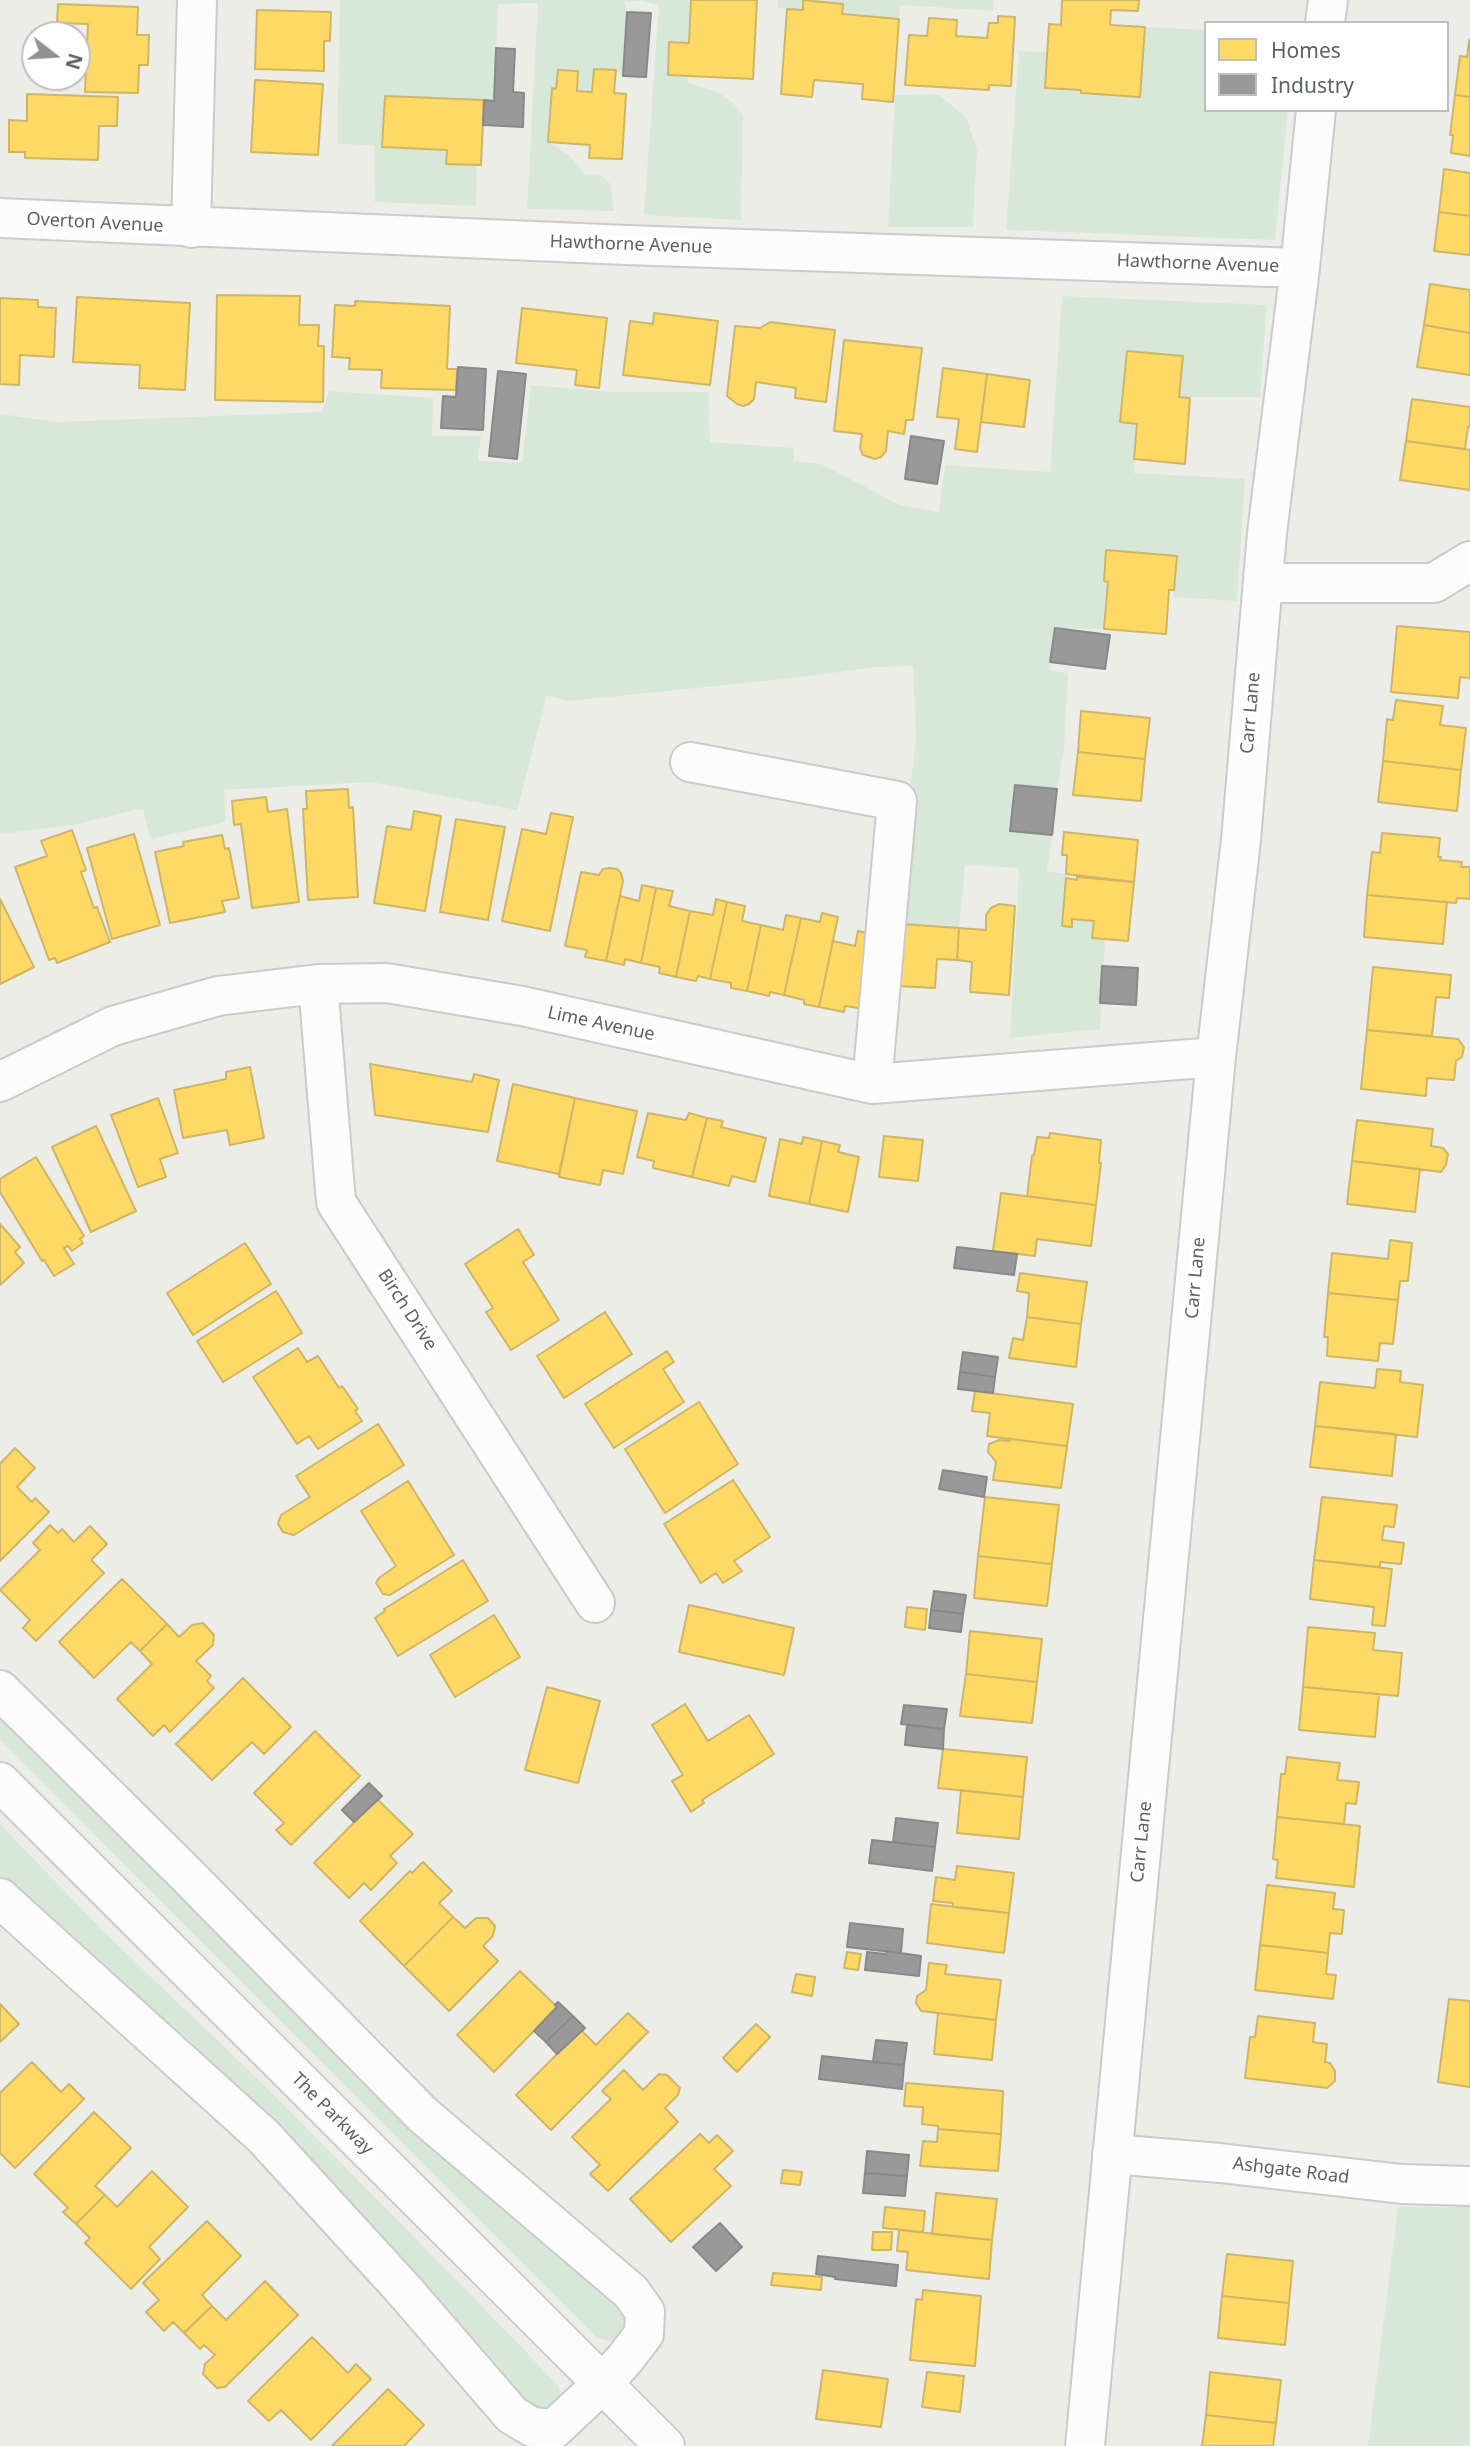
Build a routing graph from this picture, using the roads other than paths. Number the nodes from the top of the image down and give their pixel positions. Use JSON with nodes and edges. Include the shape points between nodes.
{"nodes":[{"id":1,"x":197,"y":0,"type":"edge"},
{"id":2,"x":1328,"y":0,"type":"edge"},
{"id":3,"x":1325,"y":21,"type":"edge"},
{"id":4,"x":1316,"y":112,"type":"edge"},
{"id":5,"x":0,"y":219,"type":"edge"},
{"id":6,"x":191,"y":228,"type":"junction"},
{"id":7,"x":1300,"y":268,"type":"junction"},
{"id":8,"x":1470,"y":561,"type":"edge"},
{"id":9,"x":1263,"y":583,"type":"junction"},
{"id":10,"x":690,"y":762,"type":"dead end"},
{"id":11,"x":318,"y":985,"type":"junction"},
{"id":12,"x":1216,"y":1057,"type":"junction"},
{"id":13,"x":0,"y":1082,"type":"edge"},
{"id":14,"x":872,"y":1084,"type":"junction"},
{"id":15,"x":595,"y":1603,"type":"dead end"},
{"id":16,"x":0,"y":1690,"type":"edge"},
{"id":17,"x":0,"y":1782,"type":"edge"},
{"id":18,"x":0,"y":1898,"type":"edge"},
{"id":19,"x":1112,"y":2154,"type":"junction"},
{"id":20,"x":1470,"y":2186,"type":"edge"},
{"id":21,"x":602,"y":2384,"type":"junction"},
{"id":22,"x":665,"y":2446,"type":"edge"},
{"id":23,"x":1085,"y":2446,"type":"edge"}],
"edges":[{"from":1,"to":6,"type":"street"},
{"from":2,"to":3,"type":"street"},
{"from":4,"to":7,"type":"street","name":"Carr Lane"},
{"from":5,"to":6,"type":"street","name":"Overton Avenue"},
{"from":6,"to":7,"type":"street","name":"Hawthorne Avenue"},
{"from":7,"to":9,"type":"street","name":"Carr Lane"},
{"from":8,"to":9,"type":"street","via":[[1434,583]]},
{"from":9,"to":12,"type":"street","name":"Carr Lane"},
{"from":10,"to":14,"type":"street","via":[[897,801]]},
{"from":11,"to":13,"type":"street","name":"Lime Avenue","via":[[218,996],[113,1026]]},
{"from":11,"to":14,"type":"street","name":"Lime Avenue","via":[[387,984],[522,1006]]},
{"from":11,"to":15,"type":"street","name":"Birch Drive","via":[[336,1202]]},
{"from":12,"to":14,"type":"street","name":"Lime Avenue"},
{"from":12,"to":19,"type":"street","name":"Carr Lane"},
{"from":16,"to":21,"type":"street","via":[[422,2114],[631,2292],[645,2312],[645,2334]]},
{"from":17,"to":21,"type":"street","name":"The Parkway"},
{"from":18,"to":21,"type":"street","via":[[264,2137],[512,2415],[533,2427],[554,2429]]},
{"from":19,"to":20,"type":"street","name":"Ashgate Road","via":[[1402,2184]]},
{"from":19,"to":23,"type":"street","name":"Carr Lane"},
{"from":21,"to":22,"type":"street","name":"The Parkway"}]}
